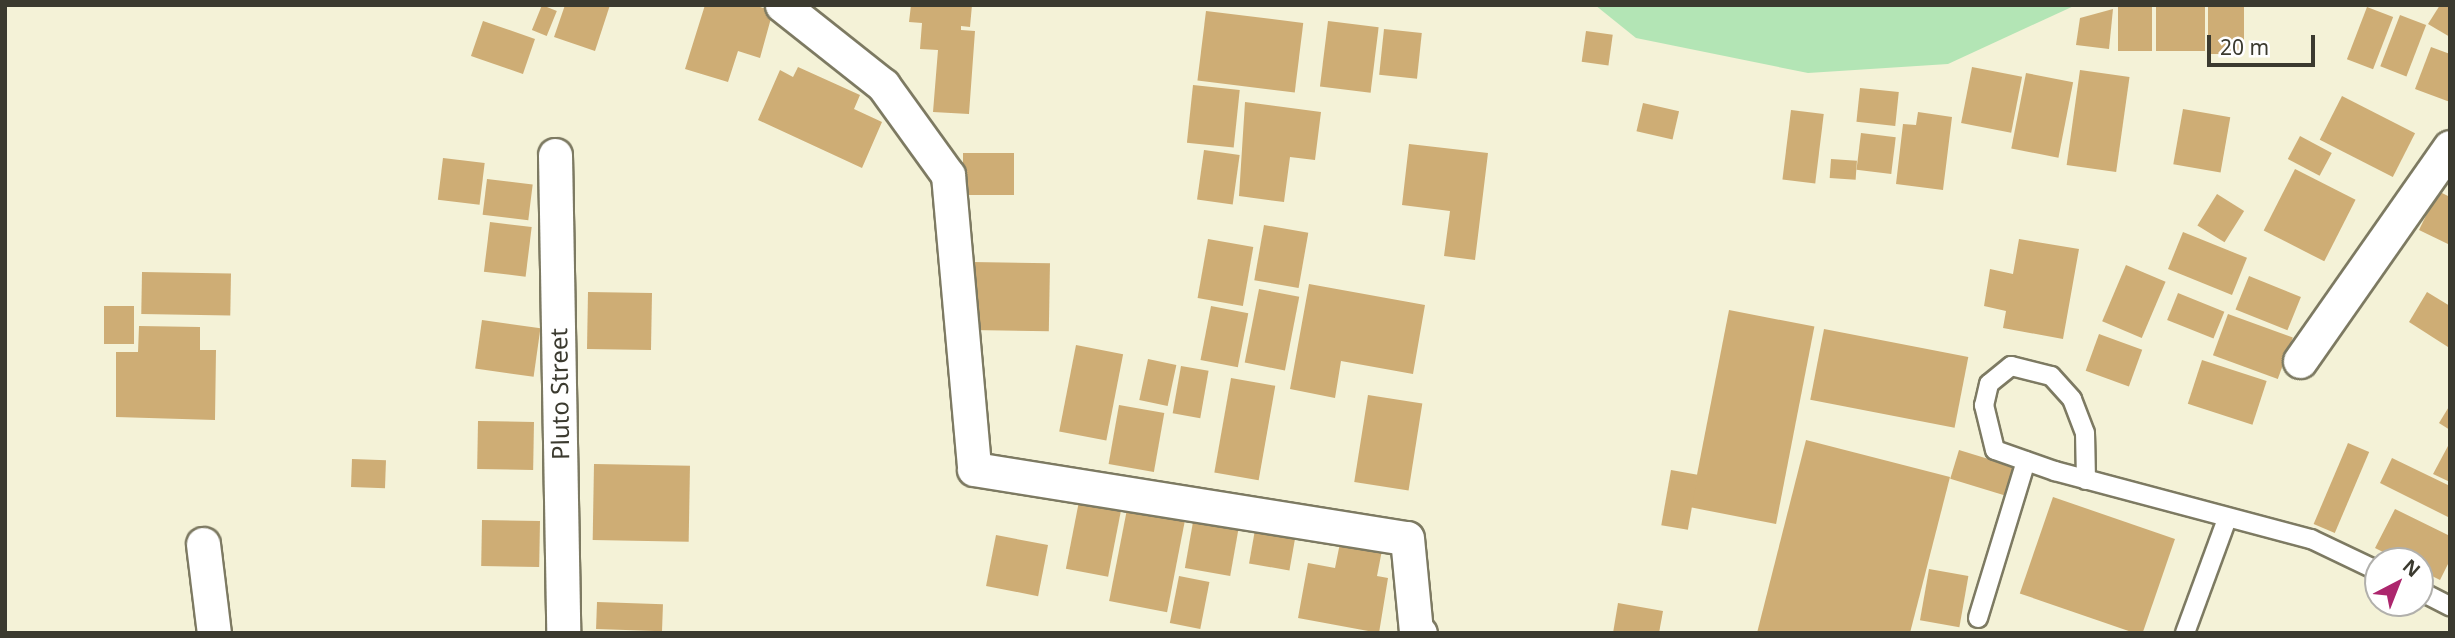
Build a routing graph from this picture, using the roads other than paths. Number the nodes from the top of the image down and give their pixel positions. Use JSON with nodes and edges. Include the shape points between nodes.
{"nodes":[{"id":1,"x":782,"y":5,"type":"edge"},
{"id":2,"x":2450,"y":147,"type":"edge"},
{"id":3,"x":555,"y":155,"type":"dead end"},
{"id":4,"x":2300,"y":361,"type":"dead end"},
{"id":5,"x":2026,"y":461,"type":"junction"},
{"id":6,"x":2087,"y":480,"type":"junction"},
{"id":7,"x":2227,"y":519,"type":"junction"},
{"id":8,"x":203,"y":544,"type":"dead end"},
{"id":9,"x":2364,"y":564,"type":"edge"},
{"id":10,"x":2434,"y":599,"type":"edge"},
{"id":11,"x":2450,"y":606,"type":"edge"},
{"id":12,"x":1978,"y":618,"type":"dead end"},
{"id":13,"x":214,"y":633,"type":"edge"},
{"id":14,"x":563,"y":633,"type":"edge"},
{"id":15,"x":1417,"y":633,"type":"edge"},
{"id":16,"x":2185,"y":633,"type":"edge"}],
"edges":[{"from":1,"to":15,"type":"street","via":[[883,85],[948,175],[974,469],[1407,538]]},
{"from":2,"to":4,"type":"street"},
{"from":3,"to":14,"type":"street","name":"Pluto Street"},
{"from":5,"to":6,"type":"lane"},
{"from":5,"to":6,"type":"lane","via":[[1995,450],[1984,405],[1989,384],[2011,366],[2051,376],[2072,399],[2085,433]]},
{"from":5,"to":12,"type":"lane"},
{"from":6,"to":7,"type":"lane"},
{"from":7,"to":9,"type":"lane","via":[[2311,539]]},
{"from":7,"to":16,"type":"lane"},
{"from":8,"to":13,"type":"street"},
{"from":10,"to":11,"type":"lane"}]}
